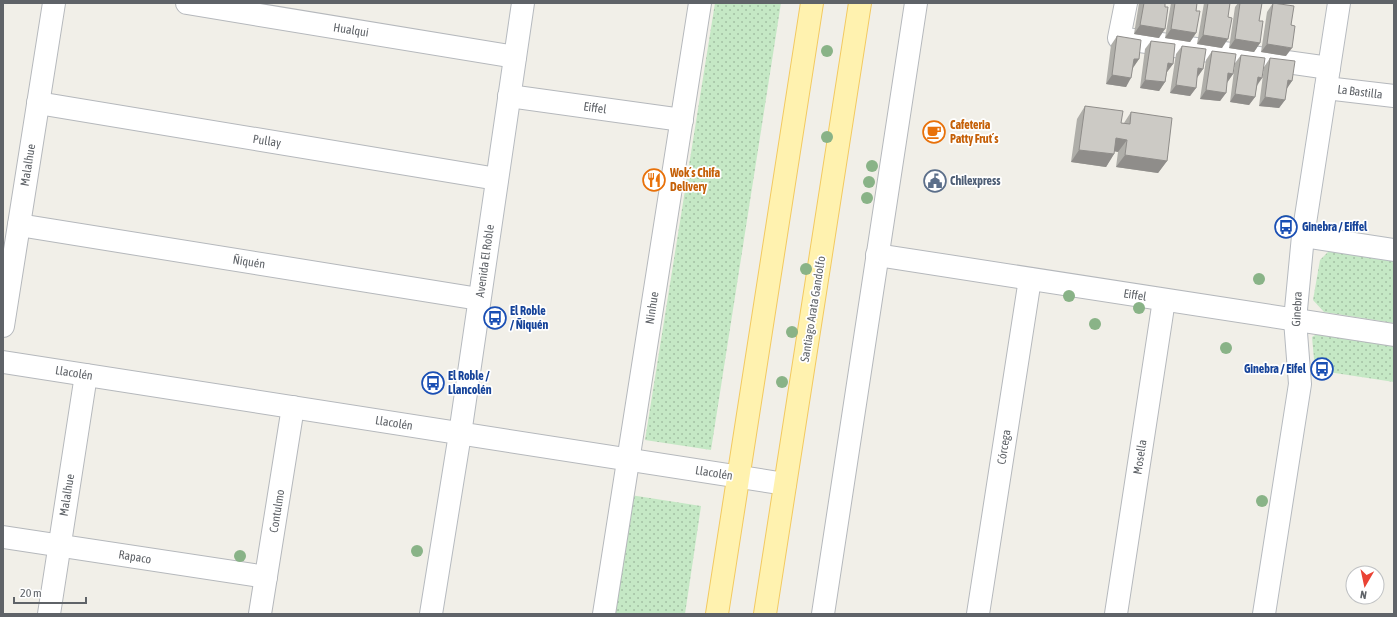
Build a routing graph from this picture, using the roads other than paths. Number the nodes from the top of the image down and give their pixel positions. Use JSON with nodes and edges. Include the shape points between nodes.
{"nodes":[{"id":1,"x":54,"y":3,"type":"edge"},
{"id":2,"x":187,"y":3,"type":"edge"},
{"id":3,"x":523,"y":3,"type":"edge"},
{"id":4,"x":700,"y":3,"type":"edge"},
{"id":5,"x":812,"y":3,"type":"edge"},
{"id":6,"x":860,"y":3,"type":"edge"},
{"id":7,"x":916,"y":3,"type":"edge"},
{"id":8,"x":1126,"y":3,"type":"edge"},
{"id":9,"x":1339,"y":3,"type":"edge"},
{"id":10,"x":515,"y":57,"type":"junction"},
{"id":11,"x":1327,"y":78,"type":"junction"},
{"id":12,"x":509,"y":96,"type":"junction"},
{"id":13,"x":1394,"y":96,"type":"edge"},
{"id":14,"x":38,"y":103,"type":"junction"},
{"id":15,"x":682,"y":120,"type":"junction"},
{"id":16,"x":497,"y":179,"type":"junction"},
{"id":17,"x":19,"y":225,"type":"junction"},
{"id":18,"x":1303,"y":236,"type":"junction"},
{"id":19,"x":1394,"y":250,"type":"edge"},
{"id":20,"x":877,"y":255,"type":"junction"},
{"id":21,"x":1030,"y":279,"type":"junction"},
{"id":22,"x":480,"y":299,"type":"junction"},
{"id":23,"x":1164,"y":300,"type":"junction"},
{"id":24,"x":1295,"y":320,"type":"junction"},
{"id":25,"x":3,"y":326,"type":"edge"},
{"id":26,"x":1394,"y":335,"type":"edge"},
{"id":27,"x":3,"y":362,"type":"edge"},
{"id":28,"x":86,"y":375,"type":"junction"},
{"id":29,"x":293,"y":407,"type":"junction"},
{"id":30,"x":460,"y":434,"type":"junction"},
{"id":31,"x":627,"y":460,"type":"junction"},
{"id":32,"x":738,"y":477,"type":"junction"},
{"id":33,"x":785,"y":484,"type":"junction"},
{"id":34,"x":3,"y":538,"type":"edge"},
{"id":35,"x":59,"y":546,"type":"junction"},
{"id":36,"x":266,"y":578,"type":"junction"},
{"id":37,"x":49,"y":614,"type":"edge"},
{"id":38,"x":260,"y":614,"type":"edge"},
{"id":39,"x":431,"y":614,"type":"edge"},
{"id":40,"x":604,"y":614,"type":"edge"},
{"id":41,"x":718,"y":614,"type":"edge"},
{"id":42,"x":765,"y":614,"type":"edge"},
{"id":43,"x":823,"y":614,"type":"edge"},
{"id":44,"x":978,"y":614,"type":"edge"},
{"id":45,"x":1116,"y":614,"type":"edge"},
{"id":46,"x":1264,"y":614,"type":"edge"}],
"edges":[{"from":1,"to":14,"type":"street","name":"Malalhue"},
{"from":2,"to":10,"type":"street","name":"Hualqui"},
{"from":3,"to":10,"type":"street","name":"Avenida El Roble"},
{"from":4,"to":15,"type":"street","name":"Ninhue"},
{"from":5,"to":32,"type":"main road"},
{"from":6,"to":33,"type":"main road","name":"Santiago Arata Gandolfo"},
{"from":7,"to":20,"type":"street"},
{"from":8,"to":11,"type":"street","name":"La Bastilla","via":[[1119,38]]},
{"from":9,"to":11,"type":"street","name":"Ginebra"},
{"from":10,"to":12,"type":"street","name":"Avenida El Roble"},
{"from":11,"to":13,"type":"street","name":"La Bastilla"},
{"from":11,"to":18,"type":"street","name":"Ginebra"},
{"from":12,"to":15,"type":"street","name":"Eiffel"},
{"from":12,"to":16,"type":"street","name":"Avenida El Roble"},
{"from":14,"to":16,"type":"street","name":"Pullay"},
{"from":14,"to":17,"type":"street","name":"Malalhue"},
{"from":15,"to":31,"type":"street","name":"Ninhue"},
{"from":16,"to":22,"type":"street","name":"Avenida El Roble"},
{"from":17,"to":22,"type":"street","name":"Ñiquén"},
{"from":17,"to":25,"type":"street","name":"Malalhue"},
{"from":18,"to":19,"type":"street"},
{"from":18,"to":24,"type":"street","name":"Ginebra"},
{"from":20,"to":21,"type":"street","name":"Eiffel"},
{"from":20,"to":43,"type":"street"},
{"from":21,"to":23,"type":"street","name":"Eiffel"},
{"from":21,"to":44,"type":"street","name":"Córcega"},
{"from":22,"to":30,"type":"street","name":"Avenida El Roble"},
{"from":23,"to":24,"type":"street","name":"Eiffel"},
{"from":23,"to":45,"type":"street","name":"Mosella"},
{"from":24,"to":26,"type":"street","name":"Eiffel"},
{"from":24,"to":46,"type":"street","name":"Ginebra","via":[[1300,384]]},
{"from":27,"to":28,"type":"street","name":"Llacolén"},
{"from":28,"to":29,"type":"street","name":"Llacolén"},
{"from":28,"to":35,"type":"street","name":"Malalhue"},
{"from":29,"to":30,"type":"street","name":"Llacolén"},
{"from":29,"to":36,"type":"street","name":"Contulmo"},
{"from":30,"to":31,"type":"street","name":"Llacolén"},
{"from":30,"to":39,"type":"street","name":"Avenida El Roble"},
{"from":31,"to":32,"type":"street","name":"Llacolén"},
{"from":31,"to":40,"type":"street","name":"Ninhue"},
{"from":32,"to":33,"type":"street","name":"Llacolén"},
{"from":32,"to":41,"type":"main road"},
{"from":33,"to":42,"type":"main road","name":"Santiago Arata Gandolfo"},
{"from":34,"to":35,"type":"street","name":"Rapaco"},
{"from":35,"to":36,"type":"street","name":"Rapaco"},
{"from":35,"to":37,"type":"street","name":"Malalhue"},
{"from":36,"to":38,"type":"street","name":"Contulmo"}]}
